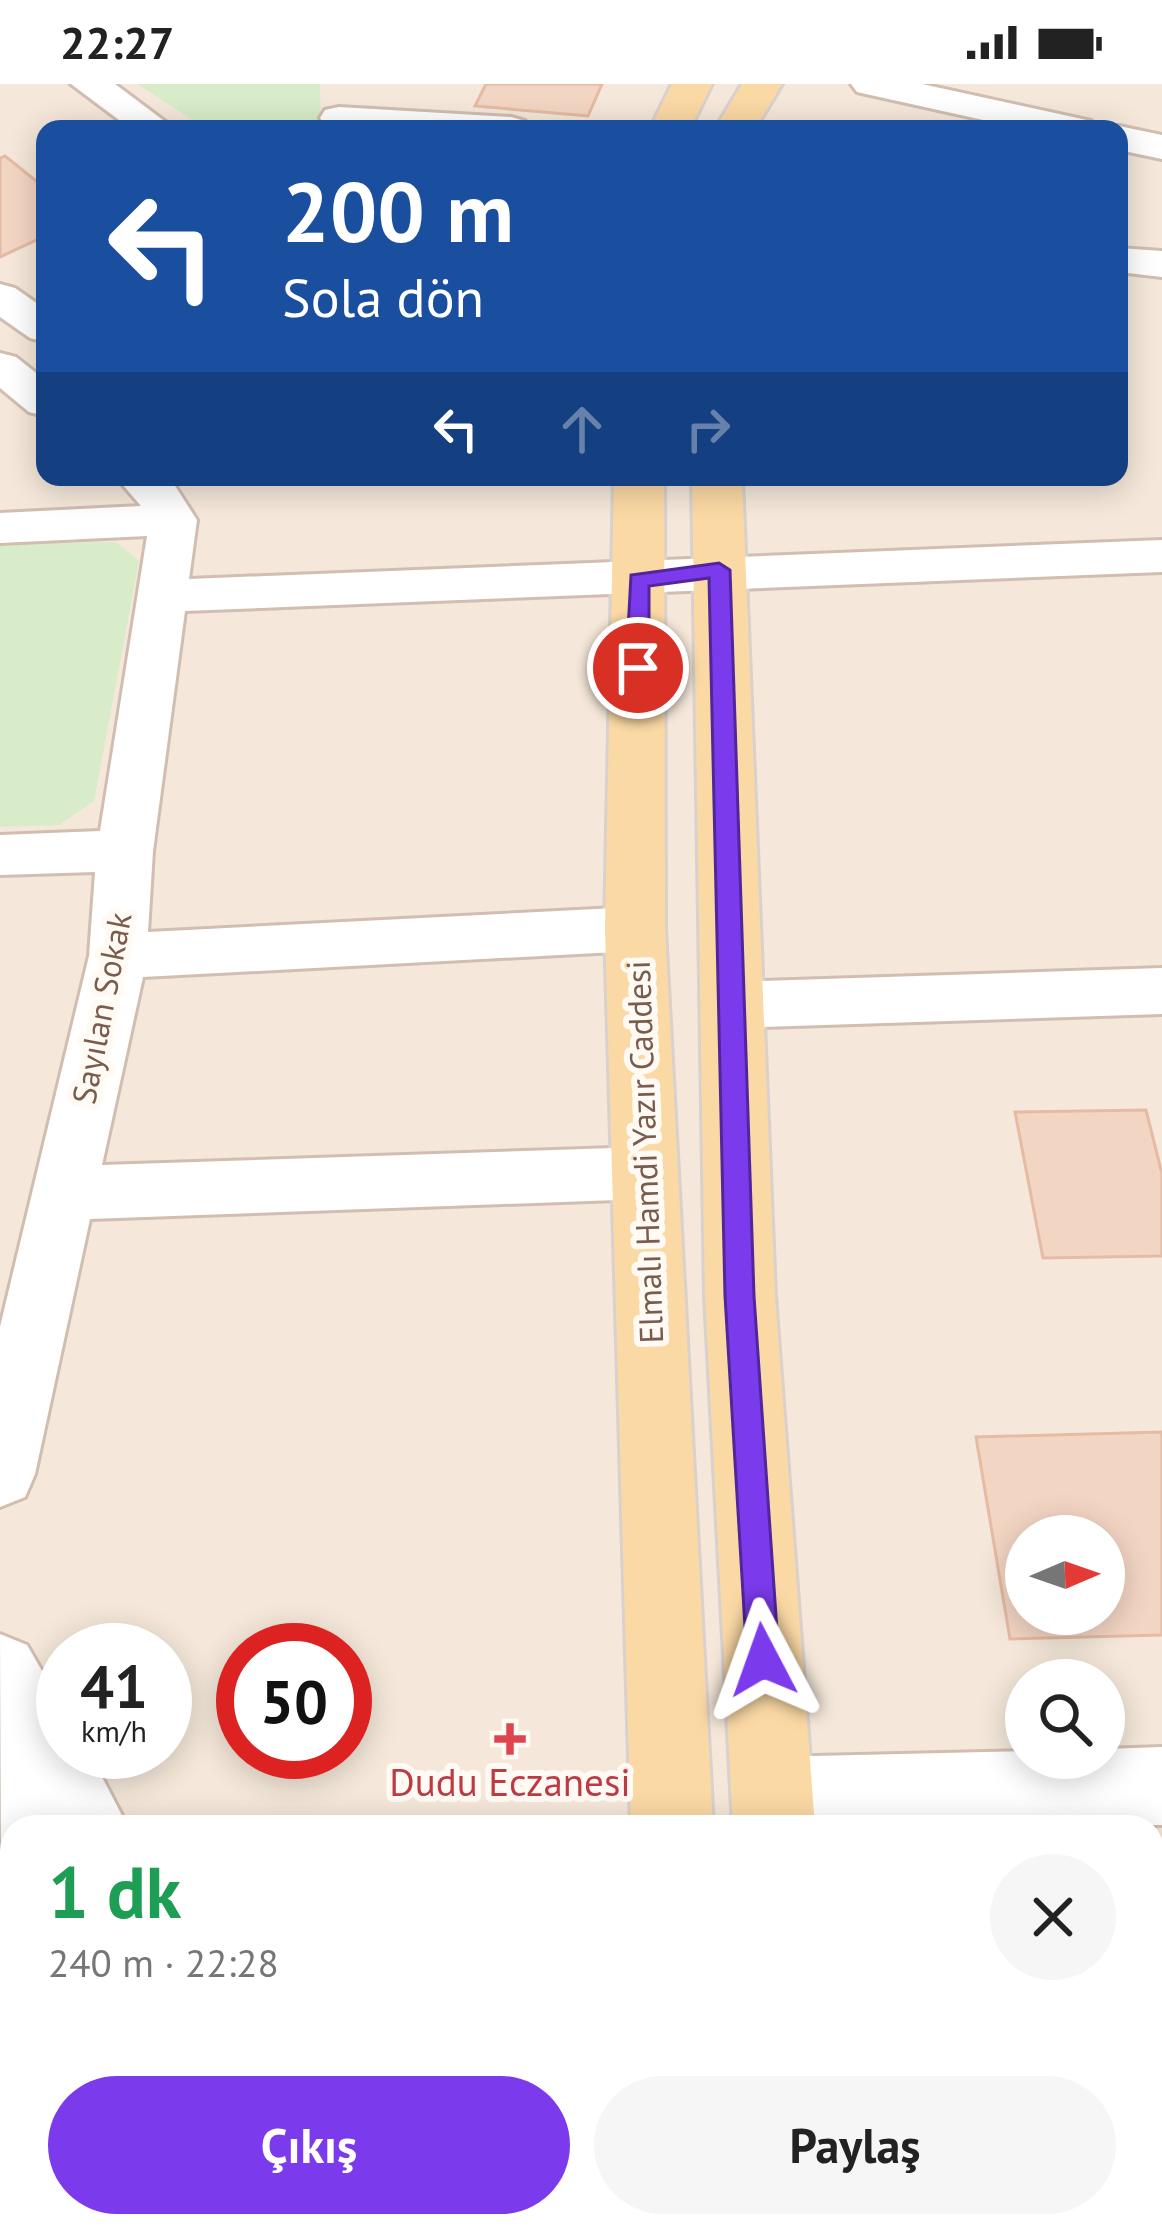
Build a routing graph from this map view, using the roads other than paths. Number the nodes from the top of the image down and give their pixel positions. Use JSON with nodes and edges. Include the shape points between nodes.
{"nodes":[{"id":1,"x":89,"y":84,"type":"edge"},
{"id":2,"x":115,"y":84,"type":"edge"},
{"id":3,"x":692,"y":84,"type":"edge"},
{"id":4,"x":762,"y":84,"type":"edge"},
{"id":5,"x":870,"y":84,"type":"edge"},
{"id":6,"x":339,"y":110,"type":"edge"},
{"id":7,"x":143,"y":120,"type":"edge"},
{"id":8,"x":165,"y":120,"type":"edge"},
{"id":9,"x":430,"y":120,"type":"edge"},
{"id":10,"x":674,"y":120,"type":"edge"},
{"id":11,"x":740,"y":120,"type":"edge"},
{"id":12,"x":1036,"y":120,"type":"edge"},
{"id":13,"x":1128,"y":140,"type":"edge"},
{"id":14,"x":1162,"y":147,"type":"edge"},
{"id":15,"x":1128,"y":261,"type":"edge"},
{"id":16,"x":1162,"y":264,"type":"edge"},
{"id":17,"x":0,"y":296,"type":"edge"},
{"id":18,"x":36,"y":322,"type":"edge"},
{"id":19,"x":0,"y":366,"type":"edge"},
{"id":20,"x":36,"y":395,"type":"edge"},
{"id":21,"x":639,"y":486,"type":"edge"},
{"id":22,"x":717,"y":486,"type":"edge"},
{"id":23,"x":156,"y":498,"type":"edge"},
{"id":24,"x":0,"y":528,"type":"edge"},
{"id":25,"x":1162,"y":556,"type":"edge"},
{"id":26,"x":719,"y":570,"type":"junction"},
{"id":27,"x":638,"y":580,"type":"junction"},
{"id":28,"x":162,"y":596,"type":"junction"},
{"id":29,"x":125,"y":851,"type":"junction"},
{"id":30,"x":0,"y":855,"type":"edge"},
{"id":31,"x":635,"y":929,"type":"junction"},
{"id":32,"x":118,"y":956,"type":"junction"},
{"id":33,"x":1162,"y":991,"type":"edge"},
{"id":34,"x":731,"y":1005,"type":"junction"},
{"id":35,"x":645,"y":1173,"type":"junction"},
{"id":36,"x":64,"y":1193,"type":"junction"},
{"id":37,"x":0,"y":1474,"type":"edge"},
{"id":38,"x":0,"y":1671,"type":"edge"},
{"id":39,"x":0,"y":1778,"type":"edge"},
{"id":40,"x":1162,"y":1786,"type":"edge"},
{"id":41,"x":773,"y":1812,"type":"edge"},
{"id":42,"x":22,"y":1815,"type":"edge"},
{"id":43,"x":82,"y":1815,"type":"edge"},
{"id":44,"x":672,"y":1815,"type":"edge"}],
"edges":[{"from":1,"to":7,"type":"street"},
{"from":2,"to":8,"type":"street"},
{"from":3,"to":10,"type":"main road"},
{"from":4,"to":11,"type":"main road"},
{"from":5,"to":12,"type":"street"},
{"from":6,"to":9,"type":"street"},
{"from":13,"to":14,"type":"street"},
{"from":15,"to":16,"type":"street"},
{"from":17,"to":18,"type":"street"},
{"from":19,"to":20,"type":"street"},
{"from":21,"to":27,"type":"main road","name":"Elmalı Hamdi Yazır Caddesi"},
{"from":22,"to":26,"type":"main road"},
{"from":23,"to":24,"type":"street"},
{"from":23,"to":28,"type":"street","name":"Sayılan Sokak"},
{"from":25,"to":26,"type":"street"},
{"from":26,"to":27,"type":"street"},
{"from":26,"to":34,"type":"main road"},
{"from":27,"to":28,"type":"street"},
{"from":27,"to":31,"type":"main road","name":"Elmalı Hamdi Yazır Caddesi"},
{"from":28,"to":29,"type":"street","name":"Sayılan Sokak"},
{"from":29,"to":30,"type":"street"},
{"from":29,"to":32,"type":"street","name":"Sayılan Sokak"},
{"from":31,"to":32,"type":"street"},
{"from":31,"to":35,"type":"main road","name":"Elmalı Hamdi Yazır Caddesi"},
{"from":32,"to":36,"type":"street","name":"Sayılan Sokak"},
{"from":33,"to":34,"type":"street"},
{"from":34,"to":41,"type":"main road","via":[[740,1296]]},
{"from":35,"to":36,"type":"street"},
{"from":35,"to":44,"type":"main road","name":"Elmalı Hamdi Yazır Caddesi"},
{"from":36,"to":37,"type":"street","name":"Sayılan Sokak"},
{"from":38,"to":43,"type":"street"},
{"from":39,"to":42,"type":"street"},
{"from":40,"to":41,"type":"street"}]}
